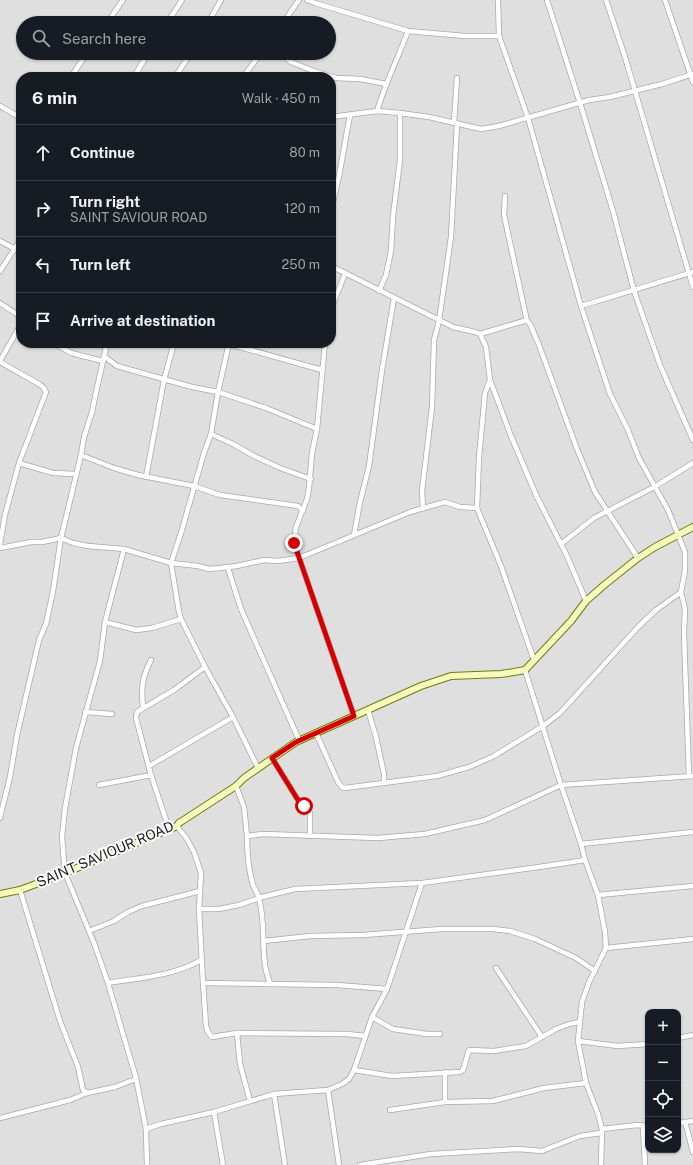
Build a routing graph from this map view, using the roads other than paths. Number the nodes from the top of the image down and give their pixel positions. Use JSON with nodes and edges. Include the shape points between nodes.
{"nodes":[{"id":1,"x":123,"y":0,"type":"edge"},
{"id":2,"x":182,"y":0,"type":"edge"},
{"id":3,"x":221,"y":0,"type":"edge"},
{"id":4,"x":299,"y":0,"type":"edge"},
{"id":5,"x":307,"y":0,"type":"edge"},
{"id":6,"x":498,"y":0,"type":"edge"},
{"id":7,"x":546,"y":0,"type":"edge"},
{"id":8,"x":606,"y":0,"type":"edge"},
{"id":9,"x":664,"y":0,"type":"edge"},
{"id":10,"x":112,"y":16,"type":"edge"},
{"id":11,"x":172,"y":16,"type":"edge"},
{"id":12,"x":212,"y":16,"type":"edge"},
{"id":13,"x":287,"y":16,"type":"edge"},
{"id":14,"x":408,"y":31,"type":"junction"},
{"id":15,"x":499,"y":36,"type":"junction"},
{"id":16,"x":82,"y":60,"type":"edge"},
{"id":17,"x":144,"y":60,"type":"edge"},
{"id":18,"x":186,"y":60,"type":"edge"},
{"id":19,"x":256,"y":60,"type":"edge"},
{"id":20,"x":289,"y":60,"type":"edge"},
{"id":21,"x":74,"y":72,"type":"edge"},
{"id":22,"x":137,"y":72,"type":"edge"},
{"id":23,"x":178,"y":72,"type":"edge"},
{"id":24,"x":247,"y":72,"type":"edge"},
{"id":25,"x":316,"y":72,"type":"edge"},
{"id":26,"x":692,"y":74,"type":"edge"},
{"id":27,"x":336,"y":78,"type":"edge"},
{"id":28,"x":457,"y":78,"type":"dead end"},
{"id":29,"x":693,"y":82,"type":"edge"},
{"id":30,"x":386,"y":84,"type":"junction"},
{"id":31,"x":635,"y":91,"type":"junction"},
{"id":32,"x":580,"y":102,"type":"junction"},
{"id":33,"x":0,"y":106,"type":"edge"},
{"id":34,"x":377,"y":111,"type":"junction"},
{"id":35,"x":400,"y":113,"type":"junction"},
{"id":36,"x":16,"y":115,"type":"edge"},
{"id":37,"x":350,"y":115,"type":"junction"},
{"id":38,"x":336,"y":116,"type":"edge"},
{"id":39,"x":528,"y":118,"type":"junction"},
{"id":40,"x":455,"y":123,"type":"junction"},
{"id":41,"x":336,"y":189,"type":"edge"},
{"id":42,"x":505,"y":196,"type":"dead end"},
{"id":43,"x":0,"y":241,"type":"edge"},
{"id":44,"x":15,"y":249,"type":"joint"},
{"id":45,"x":336,"y":269,"type":"edge"},
{"id":46,"x":0,"y":272,"type":"edge"},
{"id":47,"x":691,"y":273,"type":"edge"},
{"id":48,"x":345,"y":274,"type":"junction"},
{"id":49,"x":693,"y":287,"type":"edge"},
{"id":50,"x":380,"y":291,"type":"junction"},
{"id":51,"x":634,"y":291,"type":"junction"},
{"id":52,"x":336,"y":297,"type":"edge"},
{"id":53,"x":394,"y":298,"type":"junction"},
{"id":54,"x":0,"y":303,"type":"edge"},
{"id":55,"x":581,"y":306,"type":"junction"},
{"id":56,"x":16,"y":314,"type":"edge"},
{"id":57,"x":439,"y":321,"type":"junction"},
{"id":58,"x":527,"y":321,"type":"junction"},
{"id":59,"x":16,"y":333,"type":"edge"},
{"id":60,"x":480,"y":334,"type":"junction"},
{"id":61,"x":62,"y":348,"type":"edge"},
{"id":62,"x":106,"y":348,"type":"edge"},
{"id":63,"x":173,"y":348,"type":"edge"},
{"id":64,"x":228,"y":348,"type":"edge"},
{"id":65,"x":243,"y":348,"type":"edge"},
{"id":66,"x":324,"y":348,"type":"edge"},
{"id":67,"x":104,"y":359,"type":"junction"},
{"id":68,"x":0,"y":362,"type":"edge"},
{"id":69,"x":322,"y":370,"type":"junction"},
{"id":70,"x":164,"y":380,"type":"junction"},
{"id":71,"x":490,"y":380,"type":"junction"},
{"id":72,"x":218,"y":392,"type":"junction"},
{"id":73,"x":317,"y":429,"type":"junction"},
{"id":74,"x":211,"y":434,"type":"junction"},
{"id":75,"x":693,"y":440,"type":"edge"},
{"id":76,"x":81,"y":455,"type":"junction"},
{"id":77,"x":19,"y":463,"type":"junction"},
{"id":78,"x":693,"y":463,"type":"edge"},
{"id":79,"x":76,"y":474,"type":"junction"},
{"id":80,"x":146,"y":477,"type":"junction"},
{"id":81,"x":311,"y":480,"type":"junction"},
{"id":82,"x":194,"y":486,"type":"junction"},
{"id":83,"x":656,"y":486,"type":"junction"},
{"id":84,"x":423,"y":508,"type":"junction"},
{"id":85,"x":477,"y":508,"type":"junction"},
{"id":86,"x":302,"y":511,"type":"junction"},
{"id":87,"x":607,"y":511,"type":"junction"},
{"id":88,"x":693,"y":527,"type":"edge"},
{"id":89,"x":354,"y":535,"type":"junction"},
{"id":90,"x":678,"y":535,"type":"junction"},
{"id":91,"x":61,"y":538,"type":"junction"},
{"id":92,"x":0,"y":544,"type":"edge"},
{"id":93,"x":561,"y":544,"type":"junction"},
{"id":94,"x":0,"y":548,"type":"edge"},
{"id":95,"x":124,"y":550,"type":"junction"},
{"id":96,"x":299,"y":558,"type":"junction"},
{"id":97,"x":638,"y":558,"type":"junction"},
{"id":98,"x":170,"y":563,"type":"junction"},
{"id":99,"x":228,"y":568,"type":"junction"},
{"id":100,"x":681,"y":592,"type":"junction"},
{"id":101,"x":586,"y":601,"type":"junction"},
{"id":102,"x":182,"y":619,"type":"junction"},
{"id":103,"x":105,"y":622,"type":"junction"},
{"id":104,"x":151,"y":660,"type":"dead end"},
{"id":105,"x":534,"y":660,"type":"junction"},
{"id":106,"x":205,"y":667,"type":"junction"},
{"id":107,"x":525,"y":670,"type":"junction"},
{"id":108,"x":142,"y":707,"type":"junction"},
{"id":109,"x":368,"y":710,"type":"junction"},
{"id":110,"x":86,"y":712,"type":"junction"},
{"id":111,"x":112,"y":714,"type":"dead end"},
{"id":112,"x":354,"y":716,"type":"junction"},
{"id":113,"x":233,"y":717,"type":"junction"},
{"id":114,"x":543,"y":726,"type":"junction"},
{"id":115,"x":316,"y":733,"type":"junction"},
{"id":116,"x":298,"y":740,"type":"junction"},
{"id":117,"x":272,"y":758,"type":"junction"},
{"id":118,"x":149,"y":766,"type":"junction"},
{"id":119,"x":258,"y":768,"type":"junction"},
{"id":120,"x":150,"y":775,"type":"junction"},
{"id":121,"x":691,"y":776,"type":"edge"},
{"id":122,"x":384,"y":782,"type":"junction"},
{"id":123,"x":99,"y":785,"type":"dead end"},
{"id":124,"x":561,"y":785,"type":"junction"},
{"id":125,"x":236,"y":786,"type":"junction"},
{"id":126,"x":0,"y":818,"type":"edge"},
{"id":127,"x":177,"y":826,"type":"junction"},
{"id":128,"x":169,"y":829,"type":"junction"},
{"id":129,"x":693,"y":832,"type":"edge"},
{"id":130,"x":247,"y":836,"type":"junction"},
{"id":131,"x":310,"y":836,"type":"junction"},
{"id":132,"x":582,"y":844,"type":"junction"},
{"id":133,"x":585,"y":860,"type":"junction"},
{"id":134,"x":65,"y":873,"type":"junction"},
{"id":135,"x":422,"y":883,"type":"junction"},
{"id":136,"x":693,"y":886,"type":"edge"},
{"id":137,"x":20,"y":890,"type":"junction"},
{"id":138,"x":200,"y":891,"type":"junction"},
{"id":139,"x":0,"y":894,"type":"edge"},
{"id":140,"x":598,"y":895,"type":"junction"},
{"id":141,"x":259,"y":898,"type":"junction"},
{"id":142,"x":199,"y":909,"type":"junction"},
{"id":143,"x":89,"y":932,"type":"junction"},
{"id":144,"x":405,"y":932,"type":"junction"},
{"id":145,"x":693,"y":939,"type":"edge"},
{"id":146,"x":264,"y":941,"type":"junction"},
{"id":147,"x":606,"y":948,"type":"junction"},
{"id":148,"x":201,"y":960,"type":"junction"},
{"id":149,"x":496,"y":968,"type":"dead end"},
{"id":150,"x":595,"y":971,"type":"junction"},
{"id":151,"x":203,"y":983,"type":"junction"},
{"id":152,"x":270,"y":983,"type":"junction"},
{"id":153,"x":108,"y":984,"type":"junction"},
{"id":154,"x":387,"y":989,"type":"junction"},
{"id":155,"x":372,"y":1017,"type":"junction"},
{"id":156,"x":580,"y":1022,"type":"junction"},
{"id":157,"x":237,"y":1033,"type":"junction"},
{"id":158,"x":440,"y":1034,"type":"dead end"},
{"id":159,"x":693,"y":1035,"type":"edge"},
{"id":160,"x":365,"y":1036,"type":"junction"},
{"id":161,"x":542,"y":1037,"type":"junction"},
{"id":162,"x":681,"y":1037,"type":"edge"},
{"id":163,"x":578,"y":1041,"type":"junction"},
{"id":164,"x":645,"y":1044,"type":"edge"},
{"id":165,"x":354,"y":1070,"type":"junction"},
{"id":166,"x":445,"y":1072,"type":"junction"},
{"id":167,"x":136,"y":1079,"type":"junction"},
{"id":168,"x":586,"y":1083,"type":"junction"},
{"id":169,"x":328,"y":1090,"type":"junction"},
{"id":170,"x":87,"y":1093,"type":"junction"},
{"id":171,"x":274,"y":1094,"type":"junction"},
{"id":172,"x":250,"y":1101,"type":"junction"},
{"id":173,"x":445,"y":1102,"type":"junction"},
{"id":174,"x":390,"y":1110,"type":"dead end"},
{"id":175,"x":214,"y":1112,"type":"junction"},
{"id":176,"x":0,"y":1118,"type":"edge"},
{"id":177,"x":693,"y":1121,"type":"edge"},
{"id":178,"x":685,"y":1122,"type":"junction"},
{"id":179,"x":681,"y":1123,"type":"edge"},
{"id":180,"x":645,"y":1126,"type":"edge"},
{"id":181,"x":146,"y":1129,"type":"junction"},
{"id":182,"x":601,"y":1131,"type":"junction"},
{"id":183,"x":693,"y":1152,"type":"edge"},
{"id":184,"x":645,"y":1153,"type":"edge"},
{"id":185,"x":391,"y":1159,"type":"junction"},
{"id":186,"x":147,"y":1165,"type":"edge"},
{"id":187,"x":223,"y":1165,"type":"edge"},
{"id":188,"x":285,"y":1165,"type":"edge"},
{"id":189,"x":339,"y":1165,"type":"edge"},
{"id":190,"x":360,"y":1165,"type":"edge"},
{"id":191,"x":391,"y":1165,"type":"edge"},
{"id":192,"x":601,"y":1165,"type":"edge"},
{"id":193,"x":645,"y":1165,"type":"edge"}],
"edges":[{"from":1,"to":10,"type":"street"},
{"from":2,"to":11,"type":"street"},
{"from":3,"to":12,"type":"street"},
{"from":4,"to":13,"type":"street"},
{"from":5,"to":14,"type":"street"},
{"from":6,"to":15,"type":"street"},
{"from":7,"to":32,"type":"street"},
{"from":8,"to":31,"type":"street"},
{"from":9,"to":26,"type":"street"},
{"from":14,"to":15,"type":"street"},
{"from":14,"to":30,"type":"street"},
{"from":15,"to":39,"type":"street"},
{"from":16,"to":21,"type":"street"},
{"from":17,"to":22,"type":"street"},
{"from":18,"to":23,"type":"street"},
{"from":19,"to":24,"type":"street"},
{"from":20,"to":25,"type":"street"},
{"from":26,"to":29,"type":"street"},
{"from":26,"to":31,"type":"street"},
{"from":27,"to":30,"type":"street"},
{"from":28,"to":40,"type":"street"},
{"from":30,"to":34,"type":"street"},
{"from":31,"to":32,"type":"street"},
{"from":31,"to":47,"type":"street"},
{"from":32,"to":39,"type":"street"},
{"from":32,"to":51,"type":"street"},
{"from":33,"to":36,"type":"street"},
{"from":34,"to":35,"type":"street"},
{"from":34,"to":37,"type":"street"},
{"from":35,"to":40,"type":"street"},
{"from":35,"to":50,"type":"street","via":[[400,160],[391,251]]},
{"from":37,"to":38,"type":"street"},
{"from":37,"to":41,"type":"street"},
{"from":39,"to":40,"type":"street","via":[[481,130]]},
{"from":39,"to":55,"type":"street"},
{"from":40,"to":57,"type":"street","via":[[451,237]]},
{"from":42,"to":58,"type":"street","via":[[504,215]]},
{"from":43,"to":44,"type":"street"},
{"from":44,"to":46,"type":"street"},
{"from":45,"to":48,"type":"street"},
{"from":47,"to":49,"type":"street"},
{"from":47,"to":51,"type":"street"},
{"from":48,"to":50,"type":"street"},
{"from":48,"to":52,"type":"street"},
{"from":50,"to":53,"type":"street"},
{"from":51,"to":55,"type":"street"},
{"from":51,"to":75,"type":"street","via":[[660,365]]},
{"from":53,"to":57,"type":"street"},
{"from":53,"to":89,"type":"street","via":[[369,466]]},
{"from":54,"to":56,"type":"street"},
{"from":55,"to":83,"type":"street","via":[[610,394],[639,458]]},
{"from":57,"to":60,"type":"street"},
{"from":57,"to":84,"type":"street","via":[[434,340],[432,407],[423,474]]},
{"from":58,"to":60,"type":"street"},
{"from":58,"to":87,"type":"street","via":[[539,345],[587,472]]},
{"from":59,"to":68,"type":"street"},
{"from":60,"to":71,"type":"street","via":[[486,346]]},
{"from":61,"to":67,"type":"street","via":[[71,353]]},
{"from":62,"to":67,"type":"street"},
{"from":63,"to":70,"type":"street"},
{"from":64,"to":72,"type":"street"},
{"from":65,"to":69,"type":"street"},
{"from":66,"to":69,"type":"street"},
{"from":67,"to":70,"type":"street","via":[[117,366]]},
{"from":67,"to":76,"type":"street"},
{"from":68,"to":77,"type":"street","via":[[39,384],[46,392]]},
{"from":69,"to":73,"type":"street"},
{"from":70,"to":72,"type":"street"},
{"from":70,"to":80,"type":"street"},
{"from":71,"to":85,"type":"street","via":[[485,393]]},
{"from":71,"to":93,"type":"street","via":[[525,470]]},
{"from":72,"to":73,"type":"street"},
{"from":72,"to":74,"type":"street"},
{"from":73,"to":81,"type":"street","via":[[312,453]]},
{"from":74,"to":81,"type":"street","via":[[280,468]]},
{"from":74,"to":82,"type":"street"},
{"from":76,"to":79,"type":"street"},
{"from":76,"to":80,"type":"street"},
{"from":77,"to":79,"type":"street","via":[[53,473]]},
{"from":77,"to":92,"type":"street"},
{"from":78,"to":83,"type":"street"},
{"from":79,"to":91,"type":"street"},
{"from":80,"to":82,"type":"street"},
{"from":81,"to":86,"type":"street"},
{"from":82,"to":86,"type":"street","via":[[220,495],[298,506]]},
{"from":82,"to":98,"type":"street"},
{"from":83,"to":87,"type":"street"},
{"from":83,"to":90,"type":"street"},
{"from":84,"to":85,"type":"street","via":[[445,502],[460,507]]},
{"from":84,"to":89,"type":"street"},
{"from":85,"to":105,"type":"street","via":[[504,572]]},
{"from":86,"to":96,"type":"street","via":[[294,543]]},
{"from":87,"to":93,"type":"street","via":[[584,525]]},
{"from":87,"to":97,"type":"street"},
{"from":88,"to":90,"type":"street"},
{"from":89,"to":96,"type":"street"},
{"from":90,"to":97,"type":"street"},
{"from":90,"to":100,"type":"street","via":[[685,552]]},
{"from":91,"to":94,"type":"street"},
{"from":91,"to":95,"type":"street","via":[[88,546]]},
{"from":91,"to":126,"type":"street","via":[[47,617],[39,640]]},
{"from":93,"to":101,"type":"street"},
{"from":95,"to":98,"type":"street"},
{"from":95,"to":103,"type":"street"},
{"from":96,"to":99,"type":"street","via":[[264,560]]},
{"from":96,"to":112,"type":"street"},
{"from":97,"to":101,"type":"street"},
{"from":98,"to":99,"type":"street","via":[[209,569]]},
{"from":98,"to":102,"type":"street"},
{"from":99,"to":116,"type":"street","via":[[241,609]]},
{"from":100,"to":114,"type":"street","via":[[638,627],[560,712]]},
{"from":100,"to":121,"type":"street","via":[[685,610]]},
{"from":101,"to":105,"type":"street"},
{"from":102,"to":103,"type":"street","via":[[136,630]]},
{"from":102,"to":106,"type":"street"},
{"from":103,"to":110,"type":"street","via":[[100,661]]},
{"from":104,"to":108,"type":"street","via":[[144,673],[141,688]]},
{"from":105,"to":107,"type":"street"},
{"from":106,"to":108,"type":"street","via":[[174,690]]},
{"from":106,"to":113,"type":"street"},
{"from":107,"to":109,"type":"street","name":"SAINT SAVIOUR ROAD","via":[[501,674],[451,676]]},
{"from":107,"to":114,"type":"street"},
{"from":108,"to":118,"type":"street","via":[[136,718]]},
{"from":109,"to":112,"type":"street","name":"SAINT SAVIOUR ROAD"},
{"from":109,"to":122,"type":"street"},
{"from":110,"to":111,"type":"street"},
{"from":110,"to":134,"type":"street","via":[[76,748],[65,808],[62,837]]},
{"from":112,"to":115,"type":"street","name":"SAINT SAVIOUR ROAD"},
{"from":113,"to":118,"type":"street"},
{"from":113,"to":119,"type":"street"},
{"from":114,"to":122,"type":"street","via":[[494,756],[469,767],[437,776]]},
{"from":114,"to":124,"type":"street"},
{"from":115,"to":116,"type":"street","name":"SAINT SAVIOUR ROAD"},
{"from":115,"to":122,"type":"street","via":[[342,787]]},
{"from":116,"to":117,"type":"street","name":"SAINT SAVIOUR ROAD"},
{"from":117,"to":119,"type":"street","name":"SAINT SAVIOUR ROAD"},
{"from":117,"to":131,"type":"street","via":[[298,800],[310,813]]},
{"from":118,"to":120,"type":"street"},
{"from":119,"to":125,"type":"street","name":"SAINT SAVIOUR ROAD"},
{"from":120,"to":123,"type":"street"},
{"from":120,"to":128,"type":"street"},
{"from":121,"to":124,"type":"street"},
{"from":124,"to":131,"type":"street","via":[[485,820],[425,834],[378,838]]},
{"from":124,"to":132,"type":"street"},
{"from":125,"to":127,"type":"street","name":"SAINT SAVIOUR ROAD"},
{"from":125,"to":130,"type":"street","via":[[244,807]]},
{"from":127,"to":128,"type":"street","name":"SAINT SAVIOUR ROAD"},
{"from":127,"to":138,"type":"street","via":[[187,839],[201,872]]},
{"from":128,"to":134,"type":"street","name":"SAINT SAVIOUR ROAD"},
{"from":129,"to":132,"type":"street"},
{"from":130,"to":131,"type":"street"},
{"from":130,"to":141,"type":"street","via":[[248,860]]},
{"from":132,"to":133,"type":"street"},
{"from":133,"to":135,"type":"street"},
{"from":133,"to":140,"type":"street"},
{"from":134,"to":137,"type":"street","name":"SAINT SAVIOUR ROAD"},
{"from":134,"to":143,"type":"street"},
{"from":135,"to":141,"type":"street","via":[[295,889]]},
{"from":135,"to":144,"type":"street"},
{"from":136,"to":140,"type":"street"},
{"from":137,"to":139,"type":"street","name":"SAINT SAVIOUR ROAD"},
{"from":137,"to":170,"type":"street","via":[[60,1021],[78,1067],[83,1090]]},
{"from":138,"to":142,"type":"street"},
{"from":138,"to":143,"type":"street","via":[[142,906]]},
{"from":140,"to":147,"type":"street"},
{"from":141,"to":142,"type":"street","via":[[239,906]]},
{"from":141,"to":146,"type":"street"},
{"from":142,"to":148,"type":"street"},
{"from":143,"to":153,"type":"street"},
{"from":144,"to":146,"type":"street","via":[[363,936],[310,936]]},
{"from":144,"to":150,"type":"street","via":[[472,928],[510,931],[535,939]]},
{"from":144,"to":154,"type":"street"},
{"from":145,"to":147,"type":"street"},
{"from":146,"to":152,"type":"street","via":[[266,972]]},
{"from":147,"to":150,"type":"street"},
{"from":148,"to":151,"type":"street"},
{"from":148,"to":153,"type":"street","via":[[189,967],[155,976]]},
{"from":149,"to":161,"type":"street"},
{"from":150,"to":156,"type":"street","via":[[582,1002]]},
{"from":151,"to":152,"type":"street"},
{"from":151,"to":157,"type":"street","via":[[206,1026],[210,1035],[215,1037]]},
{"from":152,"to":154,"type":"street"},
{"from":153,"to":167,"type":"street"},
{"from":154,"to":155,"type":"street"},
{"from":155,"to":158,"type":"street","via":[[393,1029]]},
{"from":155,"to":160,"type":"street"},
{"from":156,"to":161,"type":"street","via":[[569,1024]]},
{"from":156,"to":163,"type":"street"},
{"from":157,"to":160,"type":"street"},
{"from":157,"to":172,"type":"street","via":[[240,1064]]},
{"from":159,"to":162,"type":"street"},
{"from":160,"to":165,"type":"street"},
{"from":161,"to":166,"type":"street","via":[[526,1046],[511,1049],[469,1050],[463,1070]]},
{"from":163,"to":164,"type":"street","via":[[618,1046]]},
{"from":163,"to":168,"type":"street"},
{"from":165,"to":166,"type":"street","via":[[392,1076]]},
{"from":165,"to":169,"type":"street","via":[[349,1079]]},
{"from":166,"to":173,"type":"street"},
{"from":167,"to":170,"type":"street"},
{"from":167,"to":181,"type":"street"},
{"from":168,"to":173,"type":"street","via":[[544,1088],[493,1101]]},
{"from":168,"to":182,"type":"street","via":[[598,1114]]},
{"from":169,"to":171,"type":"street"},
{"from":169,"to":189,"type":"street"},
{"from":170,"to":176,"type":"street","via":[[70,1100]]},
{"from":171,"to":172,"type":"street"},
{"from":171,"to":188,"type":"street"},
{"from":172,"to":175,"type":"street"},
{"from":173,"to":174,"type":"street"},
{"from":175,"to":181,"type":"street"},
{"from":175,"to":187,"type":"street"},
{"from":177,"to":178,"type":"street"},
{"from":178,"to":179,"type":"street"},
{"from":178,"to":183,"type":"street"},
{"from":180,"to":182,"type":"street"},
{"from":181,"to":186,"type":"street"},
{"from":182,"to":185,"type":"street","via":[[580,1136],[542,1151],[518,1149]]},
{"from":182,"to":192,"type":"street"},
{"from":184,"to":193,"type":"street"},
{"from":185,"to":190,"type":"street"},
{"from":185,"to":191,"type":"street"}]}
